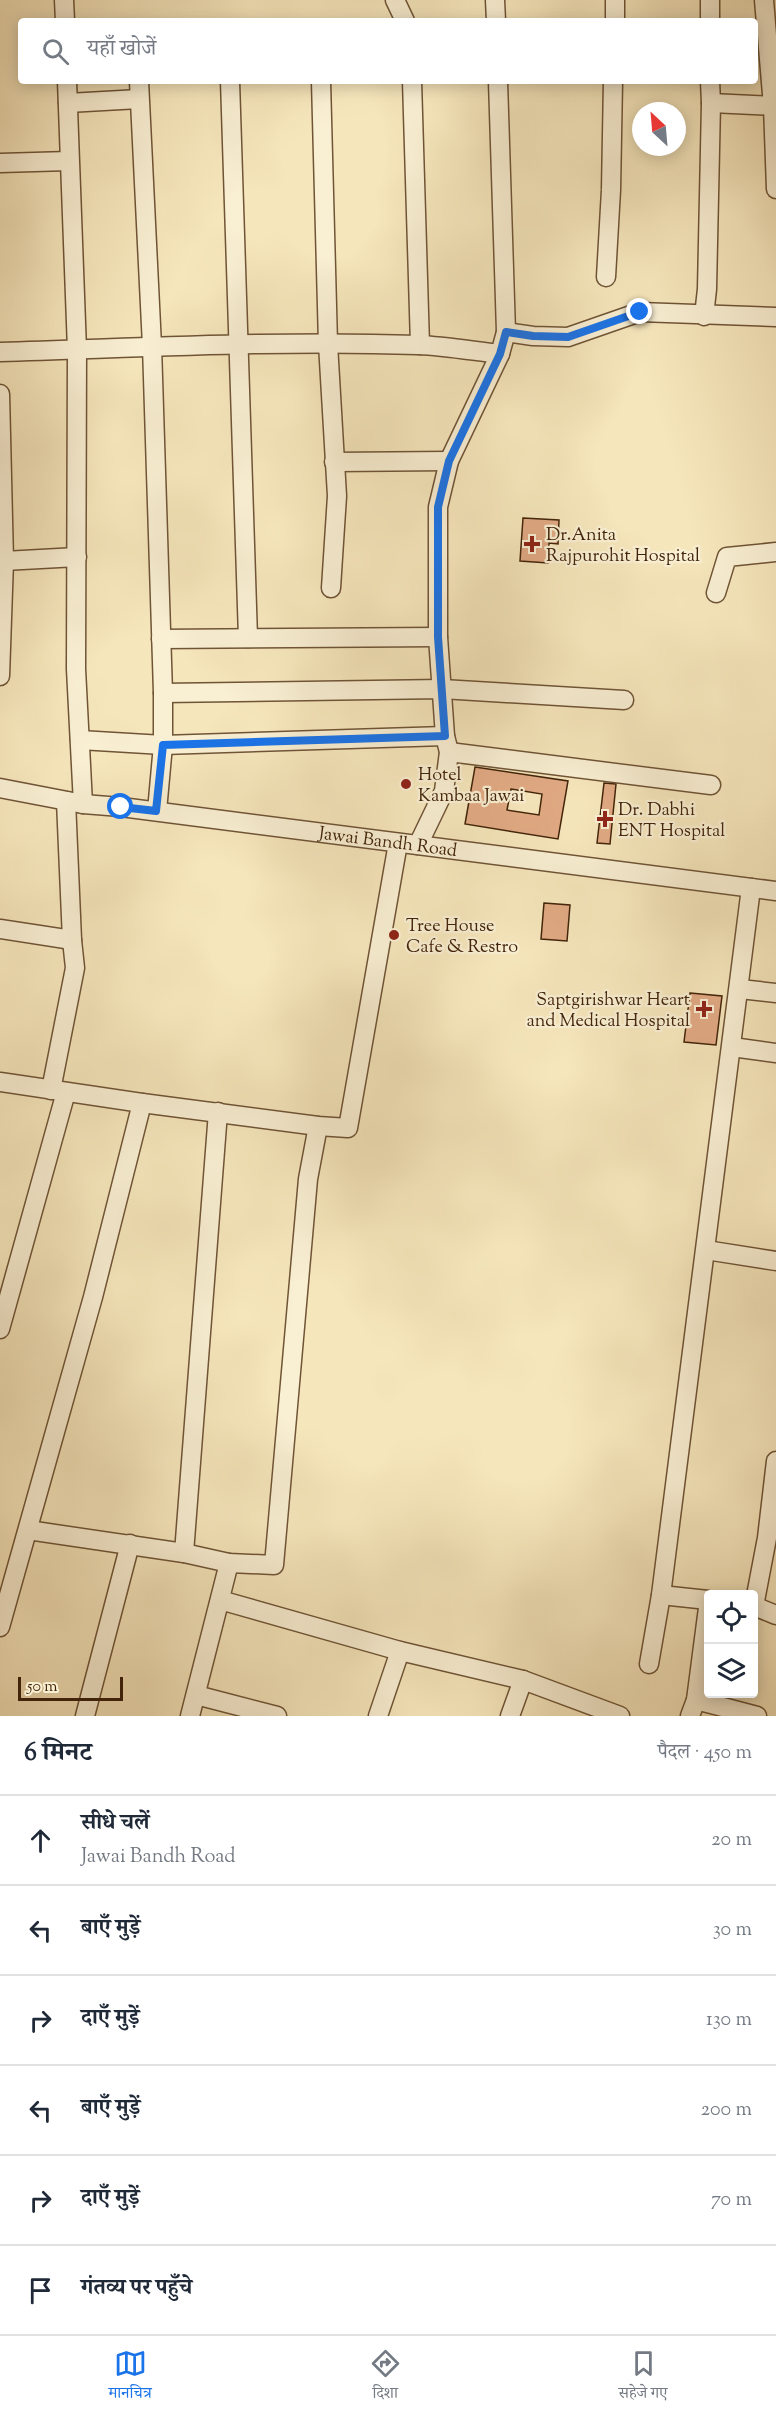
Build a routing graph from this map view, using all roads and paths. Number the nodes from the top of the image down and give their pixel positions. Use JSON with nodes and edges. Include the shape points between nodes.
{"nodes":[{"id":1,"x":64,"y":0,"type":"edge"},
{"id":2,"x":395,"y":0,"type":"edge"},
{"id":3,"x":495,"y":0,"type":"edge"},
{"id":4,"x":615,"y":0,"type":"edge"},
{"id":5,"x":710,"y":0,"type":"edge"},
{"id":6,"x":764,"y":0,"type":"edge"},
{"id":7,"x":65,"y":18,"type":"edge"},
{"id":8,"x":404,"y":18,"type":"edge"},
{"id":9,"x":496,"y":18,"type":"edge"},
{"id":10,"x":615,"y":18,"type":"edge"},
{"id":11,"x":710,"y":18,"type":"edge"},
{"id":12,"x":67,"y":84,"type":"edge"},
{"id":13,"x":139,"y":84,"type":"edge"},
{"id":14,"x":230,"y":84,"type":"edge"},
{"id":15,"x":321,"y":84,"type":"edge"},
{"id":16,"x":412,"y":84,"type":"edge"},
{"id":17,"x":498,"y":84,"type":"edge"},
{"id":18,"x":613,"y":84,"type":"edge"},
{"id":19,"x":710,"y":84,"type":"edge"},
{"id":20,"x":139,"y":99,"type":"junction"},
{"id":21,"x":68,"y":103,"type":"junction"},
{"id":22,"x":711,"y":103,"type":"junction"},
{"id":23,"x":774,"y":106,"type":"edge"},
{"id":24,"x":69,"y":161,"type":"junction"},
{"id":25,"x":0,"y":163,"type":"edge"},
{"id":26,"x":776,"y":179,"type":"edge"},
{"id":27,"x":776,"y":189,"type":"edge"},
{"id":28,"x":606,"y":277,"type":"dead end"},
{"id":29,"x":704,"y":316,"type":"junction"},
{"id":30,"x":776,"y":316,"type":"edge"},
{"id":31,"x":506,"y":332,"type":"junction"},
{"id":32,"x":328,"y":344,"type":"junction"},
{"id":33,"x":420,"y":345,"type":"junction"},
{"id":34,"x":152,"y":346,"type":"junction"},
{"id":35,"x":239,"y":346,"type":"junction"},
{"id":36,"x":77,"y":350,"type":"junction"},
{"id":37,"x":0,"y":352,"type":"edge"},
{"id":38,"x":500,"y":354,"type":"junction"},
{"id":39,"x":0,"y":394,"type":"edge"},
{"id":40,"x":449,"y":461,"type":"junction"},
{"id":41,"x":334,"y":462,"type":"junction"},
{"id":42,"x":776,"y":552,"type":"edge"},
{"id":43,"x":76,"y":557,"type":"junction"},
{"id":44,"x":4,"y":561,"type":"junction"},
{"id":45,"x":332,"y":588,"type":"dead end"},
{"id":46,"x":716,"y":593,"type":"dead end"},
{"id":47,"x":438,"y":637,"type":"junction"},
{"id":48,"x":248,"y":638,"type":"junction"},
{"id":49,"x":161,"y":639,"type":"junction"},
{"id":50,"x":0,"y":676,"type":"edge"},
{"id":51,"x":442,"y":689,"type":"junction"},
{"id":52,"x":163,"y":693,"type":"junction"},
{"id":53,"x":624,"y":700,"type":"dead end"},
{"id":54,"x":80,"y":740,"type":"junction"},
{"id":55,"x":447,"y":744,"type":"junction"},
{"id":56,"x":163,"y":745,"type":"junction"},
{"id":57,"x":711,"y":785,"type":"dead end"},
{"id":58,"x":0,"y":788,"type":"edge"},
{"id":59,"x":74,"y":802,"type":"junction"},
{"id":60,"x":156,"y":811,"type":"junction"},
{"id":61,"x":398,"y":843,"type":"junction"},
{"id":62,"x":418,"y":845,"type":"junction"},
{"id":63,"x":751,"y":888,"type":"junction"},
{"id":64,"x":776,"y":891,"type":"edge"},
{"id":65,"x":0,"y":928,"type":"edge"},
{"id":66,"x":72,"y":940,"type":"junction"},
{"id":67,"x":740,"y":989,"type":"junction"},
{"id":68,"x":776,"y":993,"type":"edge"},
{"id":69,"x":732,"y":1047,"type":"junction"},
{"id":70,"x":776,"y":1053,"type":"edge"},
{"id":71,"x":0,"y":1082,"type":"edge"},
{"id":72,"x":58,"y":1091,"type":"junction"},
{"id":73,"x":142,"y":1103,"type":"junction"},
{"id":74,"x":218,"y":1112,"type":"junction"},
{"id":75,"x":318,"y":1126,"type":"junction"},
{"id":76,"x":706,"y":1250,"type":"junction"},
{"id":77,"x":776,"y":1261,"type":"edge"},
{"id":78,"x":0,"y":1329,"type":"edge"},
{"id":79,"x":776,"y":1461,"type":"edge"},
{"id":80,"x":27,"y":1530,"type":"junction"},
{"id":81,"x":772,"y":1538,"type":"edge"},
{"id":82,"x":130,"y":1544,"type":"junction"},
{"id":83,"x":184,"y":1553,"type":"junction"},
{"id":84,"x":229,"y":1563,"type":"junction"},
{"id":85,"x":758,"y":1591,"type":"edge"},
{"id":86,"x":662,"y":1595,"type":"junction"},
{"id":87,"x":220,"y":1600,"type":"junction"},
{"id":88,"x":704,"y":1600,"type":"edge"},
{"id":89,"x":758,"y":1608,"type":"edge"},
{"id":90,"x":776,"y":1615,"type":"edge"},
{"id":91,"x":0,"y":1627,"type":"edge"},
{"id":92,"x":704,"y":1635,"type":"edge"},
{"id":93,"x":400,"y":1652,"type":"junction"},
{"id":94,"x":650,"y":1664,"type":"dead end"},
{"id":95,"x":523,"y":1680,"type":"junction"},
{"id":96,"x":196,"y":1695,"type":"junction"},
{"id":97,"x":693,"y":1708,"type":"edge"},
{"id":98,"x":85,"y":1716,"type":"edge"},
{"id":99,"x":190,"y":1716,"type":"edge"},
{"id":100,"x":277,"y":1716,"type":"edge"},
{"id":101,"x":378,"y":1716,"type":"edge"},
{"id":102,"x":510,"y":1716,"type":"edge"},
{"id":103,"x":620,"y":1716,"type":"edge"},
{"id":104,"x":757,"y":1716,"type":"edge"}],
"edges":[{"from":1,"to":7,"type":"street"},
{"from":2,"to":8,"type":"street"},
{"from":3,"to":9,"type":"street"},
{"from":4,"to":10,"type":"street"},
{"from":5,"to":11,"type":"street"},
{"from":6,"to":23,"type":"street"},
{"from":12,"to":21,"type":"street"},
{"from":13,"to":20,"type":"street"},
{"from":14,"to":35,"type":"street"},
{"from":15,"to":32,"type":"street"},
{"from":16,"to":33,"type":"street"},
{"from":17,"to":31,"type":"street"},
{"from":18,"to":28,"type":"street"},
{"from":19,"to":22,"type":"street"},
{"from":20,"to":21,"type":"street"},
{"from":20,"to":34,"type":"street"},
{"from":21,"to":24,"type":"street"},
{"from":22,"to":23,"type":"street"},
{"from":22,"to":29,"type":"street"},
{"from":23,"to":26,"type":"street"},
{"from":24,"to":25,"type":"street"},
{"from":24,"to":36,"type":"street"},
{"from":26,"to":27,"type":"street"},
{"from":29,"to":30,"type":"street"},
{"from":29,"to":31,"type":"street","via":[[640,312],[568,337]]},
{"from":31,"to":38,"type":"street"},
{"from":32,"to":33,"type":"street"},
{"from":32,"to":35,"type":"street"},
{"from":32,"to":41,"type":"street"},
{"from":33,"to":38,"type":"street"},
{"from":34,"to":35,"type":"street"},
{"from":34,"to":36,"type":"street"},
{"from":34,"to":49,"type":"street"},
{"from":35,"to":48,"type":"street"},
{"from":36,"to":37,"type":"street"},
{"from":36,"to":43,"type":"street"},
{"from":38,"to":40,"type":"street"},
{"from":39,"to":44,"type":"street"},
{"from":40,"to":41,"type":"street"},
{"from":40,"to":47,"type":"street","via":[[438,507]]},
{"from":41,"to":45,"type":"street","via":[[337,496]]},
{"from":42,"to":46,"type":"street","via":[[727,557]]},
{"from":43,"to":44,"type":"street"},
{"from":43,"to":54,"type":"street"},
{"from":44,"to":50,"type":"street"},
{"from":47,"to":48,"type":"street"},
{"from":47,"to":51,"type":"street"},
{"from":48,"to":49,"type":"street"},
{"from":49,"to":52,"type":"street"},
{"from":51,"to":52,"type":"street"},
{"from":51,"to":53,"type":"street"},
{"from":51,"to":55,"type":"street"},
{"from":52,"to":56,"type":"street"},
{"from":54,"to":56,"type":"street"},
{"from":54,"to":59,"type":"street"},
{"from":55,"to":56,"type":"street"},
{"from":55,"to":57,"type":"street"},
{"from":55,"to":62,"type":"street","via":[[444,791]]},
{"from":56,"to":60,"type":"street"},
{"from":58,"to":59,"type":"street","name":"Jawai Bandh Road"},
{"from":59,"to":60,"type":"street","name":"Jawai Bandh Road"},
{"from":59,"to":66,"type":"street"},
{"from":60,"to":61,"type":"street","name":"Jawai Bandh Road"},
{"from":61,"to":62,"type":"street","name":"Jawai Bandh Road"},
{"from":61,"to":75,"type":"street","via":[[348,1128]]},
{"from":62,"to":63,"type":"street","name":"Jawai Bandh Road"},
{"from":63,"to":64,"type":"street","name":"Jawai Bandh Road"},
{"from":63,"to":67,"type":"street"},
{"from":65,"to":66,"type":"street"},
{"from":66,"to":72,"type":"street","via":[[75,968]]},
{"from":67,"to":68,"type":"street"},
{"from":67,"to":69,"type":"street"},
{"from":69,"to":70,"type":"street"},
{"from":69,"to":76,"type":"street"},
{"from":71,"to":72,"type":"street"},
{"from":72,"to":73,"type":"street"},
{"from":72,"to":78,"type":"street"},
{"from":73,"to":74,"type":"street"},
{"from":73,"to":80,"type":"street","via":[[93,1297]]},
{"from":74,"to":75,"type":"street"},
{"from":74,"to":83,"type":"street"},
{"from":75,"to":84,"type":"street","via":[[308,1179],[274,1564]]},
{"from":76,"to":77,"type":"street"},
{"from":76,"to":86,"type":"street"},
{"from":79,"to":81,"type":"street"},
{"from":80,"to":82,"type":"street"},
{"from":80,"to":91,"type":"street"},
{"from":81,"to":85,"type":"street"},
{"from":82,"to":83,"type":"street"},
{"from":82,"to":98,"type":"street"},
{"from":83,"to":84,"type":"street"},
{"from":84,"to":87,"type":"street"},
{"from":86,"to":88,"type":"street"},
{"from":86,"to":94,"type":"street"},
{"from":87,"to":93,"type":"street"},
{"from":87,"to":96,"type":"street"},
{"from":89,"to":90,"type":"street"},
{"from":92,"to":97,"type":"street"},
{"from":93,"to":95,"type":"street"},
{"from":93,"to":101,"type":"street"},
{"from":95,"to":102,"type":"street"},
{"from":95,"to":103,"type":"street"},
{"from":96,"to":99,"type":"street"},
{"from":96,"to":100,"type":"street"},
{"from":97,"to":104,"type":"street"}]}
